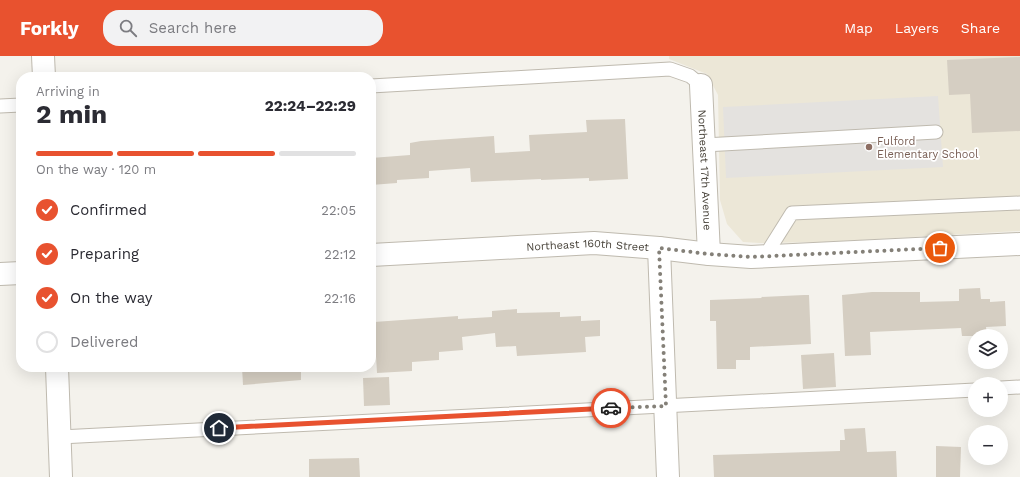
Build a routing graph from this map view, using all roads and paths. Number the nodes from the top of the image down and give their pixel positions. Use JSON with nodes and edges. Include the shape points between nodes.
{"nodes":[{"id":1,"x":43,"y":56,"type":"edge"},
{"id":2,"x":44,"y":72,"type":"edge"},
{"id":3,"x":701,"y":85,"type":"joint"},
{"id":4,"x":376,"y":86,"type":"edge"},
{"id":5,"x":16,"y":105,"type":"edge"},
{"id":6,"x":0,"y":106,"type":"edge"},
{"id":7,"x":936,"y":132,"type":"dead end"},
{"id":8,"x":704,"y":145,"type":"junction"},
{"id":9,"x":1020,"y":203,"type":"edge"},
{"id":10,"x":1020,"y":244,"type":"edge"},
{"id":11,"x":659,"y":248,"type":"junction"},
{"id":12,"x":708,"y":254,"type":"junction"},
{"id":13,"x":376,"y":255,"type":"edge"},
{"id":14,"x":765,"y":256,"type":"junction"},
{"id":15,"x":16,"y":273,"type":"edge"},
{"id":16,"x":0,"y":274,"type":"edge"},
{"id":17,"x":57,"y":372,"type":"edge"},
{"id":18,"x":1020,"y":387,"type":"edge"},
{"id":19,"x":1008,"y":388,"type":"edge"},
{"id":20,"x":968,"y":390,"type":"edge"},
{"id":21,"x":666,"y":406,"type":"junction"},
{"id":22,"x":60,"y":436,"type":"junction"},
{"id":23,"x":61,"y":477,"type":"edge"},
{"id":24,"x":668,"y":477,"type":"edge"}],
"edges":[{"from":1,"to":2,"type":"street"},
{"from":3,"to":4,"type":"lane","via":[[690,76],[670,69]]},
{"from":3,"to":8,"type":"street","name":"Northeast 17th Avenue"},
{"from":5,"to":6,"type":"lane"},
{"from":7,"to":8,"type":"lane"},
{"from":8,"to":12,"type":"street","name":"Northeast 17th Avenue"},
{"from":9,"to":14,"type":"lane","via":[[792,213]]},
{"from":10,"to":14,"type":"street","name":"Northeast 160th Street"},
{"from":11,"to":12,"type":"street","name":"Northeast 160th Street"},
{"from":11,"to":13,"type":"street","name":"Northeast 160th Street","via":[[594,243]]},
{"from":11,"to":21,"type":"street"},
{"from":12,"to":14,"type":"street","name":"Northeast 160th Street"},
{"from":15,"to":16,"type":"street"},
{"from":17,"to":22,"type":"street"},
{"from":18,"to":19,"type":"lane"},
{"from":20,"to":21,"type":"lane"},
{"from":21,"to":22,"type":"lane"},
{"from":21,"to":24,"type":"street"},
{"from":22,"to":23,"type":"street"}]}
